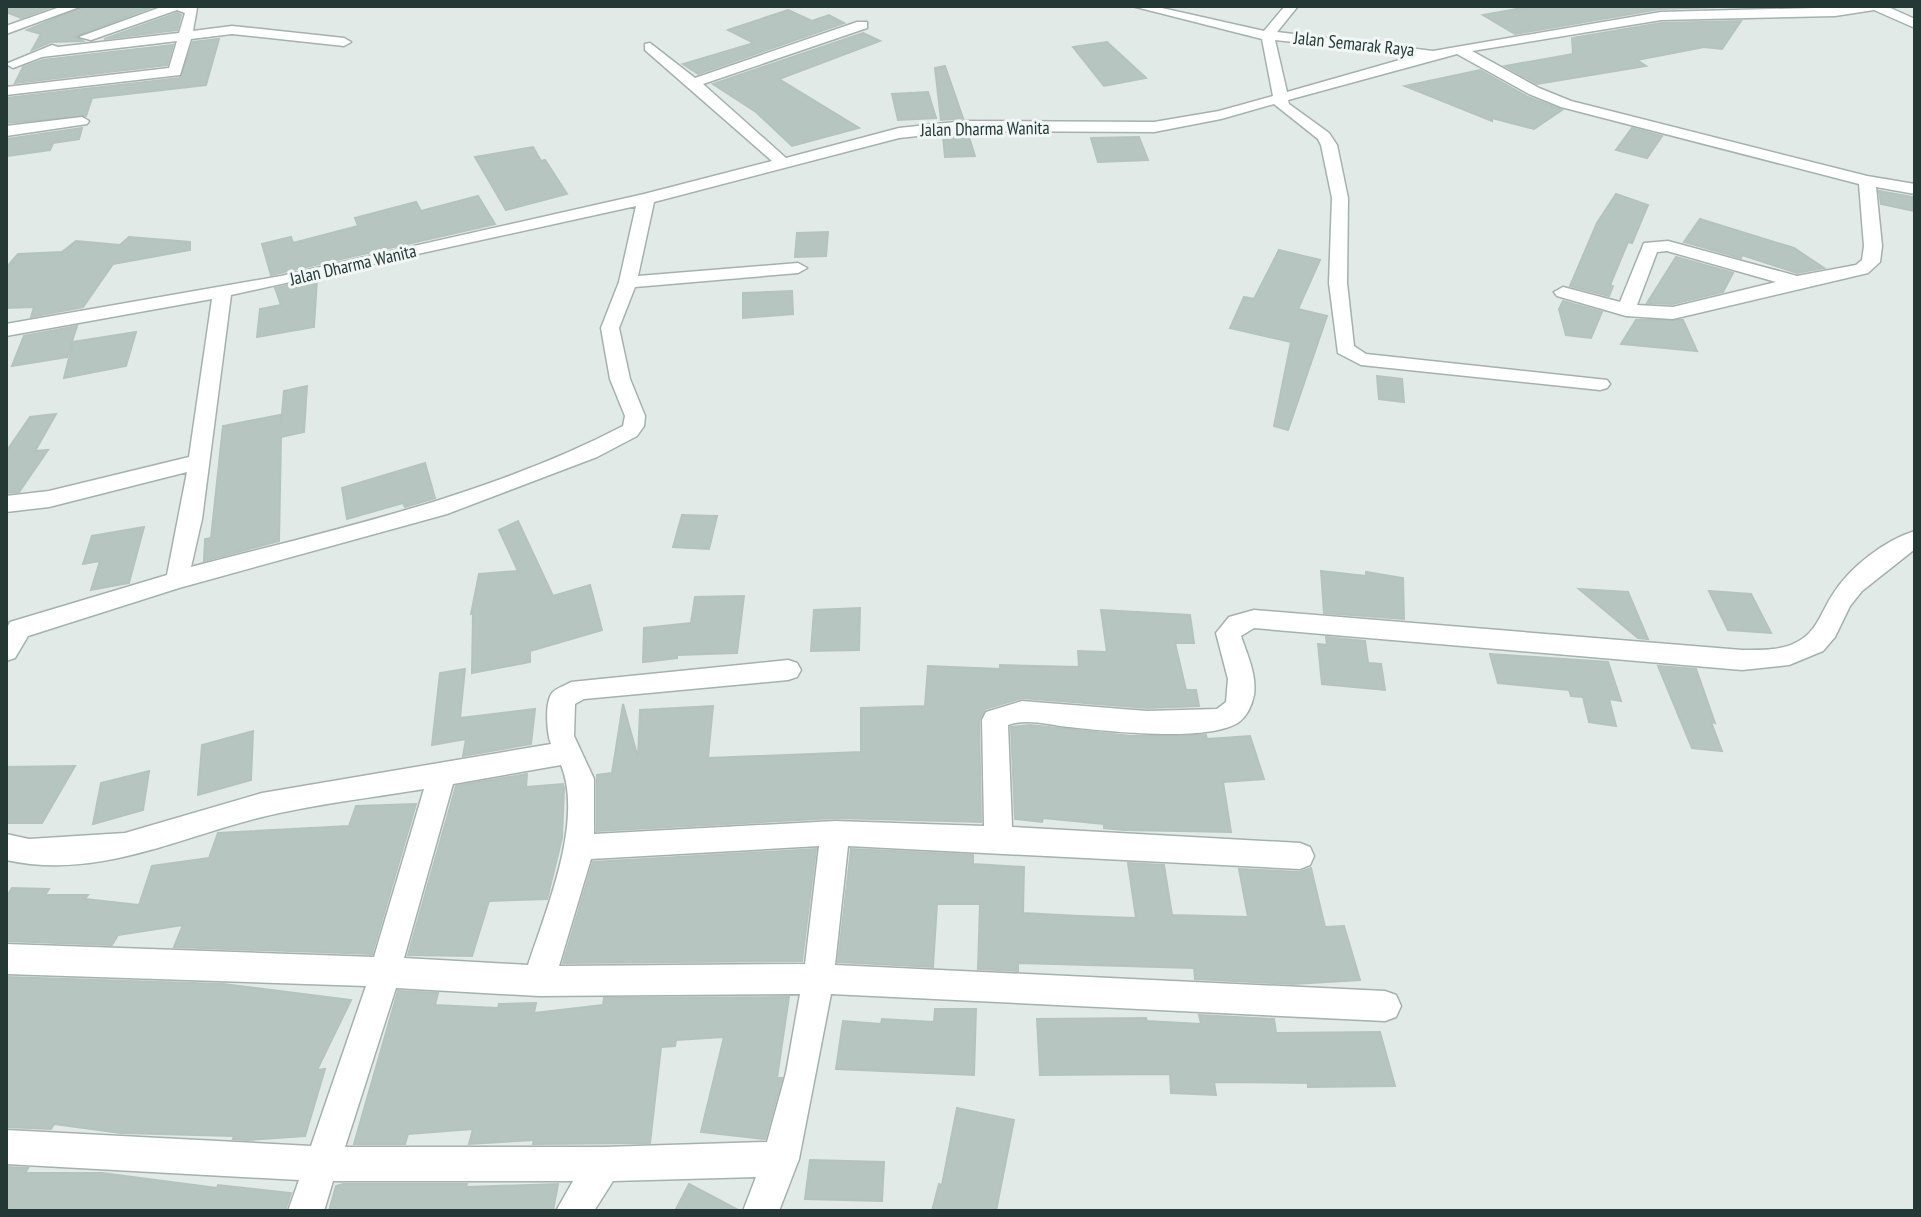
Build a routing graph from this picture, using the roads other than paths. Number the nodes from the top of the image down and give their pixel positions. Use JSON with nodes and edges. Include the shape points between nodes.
{"nodes":[{"id":1,"x":76,"y":6,"type":"edge"},
{"id":2,"x":177,"y":6,"type":"edge"},
{"id":3,"x":1138,"y":6,"type":"edge"},
{"id":4,"x":1174,"y":6,"type":"edge"},
{"id":5,"x":1292,"y":6,"type":"edge"},
{"id":6,"x":1666,"y":6,"type":"edge"},
{"id":7,"x":1876,"y":6,"type":"edge"},
{"id":8,"x":1684,"y":15,"type":"junction"},
{"id":9,"x":1915,"y":24,"type":"edge"},
{"id":10,"x":862,"y":25,"type":"dead end"},
{"id":11,"x":6,"y":30,"type":"edge"},
{"id":12,"x":1268,"y":35,"type":"junction"},
{"id":13,"x":185,"y":36,"type":"junction"},
{"id":14,"x":344,"y":42,"type":"dead end"},
{"id":15,"x":650,"y":47,"type":"dead end"},
{"id":16,"x":1459,"y":49,"type":"junction"},
{"id":17,"x":1440,"y":53,"type":"junction"},
{"id":18,"x":37,"y":54,"type":"junction"},
{"id":19,"x":9,"y":62,"type":"edge"},
{"id":20,"x":6,"y":83,"type":"edge"},
{"id":21,"x":693,"y":83,"type":"junction"},
{"id":22,"x":6,"y":91,"type":"edge"},
{"id":23,"x":1279,"y":96,"type":"junction"},
{"id":24,"x":82,"y":121,"type":"dead end"},
{"id":25,"x":6,"y":131,"type":"edge"},
{"id":26,"x":782,"y":163,"type":"junction"},
{"id":27,"x":1867,"y":181,"type":"junction"},
{"id":28,"x":1915,"y":189,"type":"edge"},
{"id":29,"x":646,"y":199,"type":"junction"},
{"id":30,"x":798,"y":268,"type":"dead end"},
{"id":31,"x":628,"y":282,"type":"junction"},
{"id":32,"x":1796,"y":282,"type":"junction"},
{"id":33,"x":1563,"y":292,"type":"dead end"},
{"id":34,"x":222,"y":294,"type":"junction"},
{"id":35,"x":1626,"y":310,"type":"junction"},
{"id":36,"x":6,"y":313,"type":"edge"},
{"id":37,"x":89,"y":317,"type":"junction"},
{"id":38,"x":6,"y":330,"type":"edge"},
{"id":39,"x":1600,"y":384,"type":"dead end"},
{"id":40,"x":197,"y":462,"type":"junction"},
{"id":41,"x":6,"y":504,"type":"edge"},
{"id":42,"x":1915,"y":539,"type":"edge"},
{"id":43,"x":177,"y":580,"type":"junction"},
{"id":44,"x":13,"y":630,"type":"edge"},
{"id":45,"x":6,"y":651,"type":"edge"},
{"id":46,"x":788,"y":670,"type":"dead end"},
{"id":47,"x":567,"y":753,"type":"junction"},
{"id":48,"x":442,"y":774,"type":"junction"},
{"id":49,"x":835,"y":833,"type":"junction"},
{"id":50,"x":998,"y":839,"type":"junction"},
{"id":51,"x":6,"y":847,"type":"edge"},
{"id":52,"x":580,"y":847,"type":"junction"},
{"id":53,"x":1300,"y":856,"type":"dead end"},
{"id":54,"x":6,"y":959,"type":"edge"},
{"id":55,"x":384,"y":972,"type":"junction"},
{"id":56,"x":821,"y":979,"type":"junction"},
{"id":57,"x":539,"y":981,"type":"junction"},
{"id":58,"x":1385,"y":1006,"type":"dead end"},
{"id":59,"x":6,"y":1147,"type":"edge"},
{"id":60,"x":782,"y":1159,"type":"junction"},
{"id":61,"x":322,"y":1164,"type":"junction"},
{"id":62,"x":604,"y":1164,"type":"junction"},
{"id":63,"x":306,"y":1211,"type":"edge"},
{"id":64,"x":574,"y":1211,"type":"edge"},
{"id":65,"x":761,"y":1211,"type":"edge"}],
"edges":[{"from":1,"to":11,"type":"street"},
{"from":2,"to":13,"type":"street","via":[[192,11]]},
{"from":2,"to":18,"type":"street"},
{"from":3,"to":12,"type":"street","name":"Jalan Semarak Raya"},
{"from":4,"to":12,"type":"street","name":"Jalan Semarak Raya"},
{"from":5,"to":12,"type":"street"},
{"from":6,"to":8,"type":"street"},
{"from":7,"to":8,"type":"street","name":"Jalan Dharma Wanita","via":[[1835,12]]},
{"from":7,"to":9,"type":"street"},
{"from":8,"to":16,"type":"street","name":"Jalan Dharma Wanita"},
{"from":10,"to":21,"type":"street"},
{"from":12,"to":17,"type":"street","name":"Jalan Semarak Raya"},
{"from":12,"to":23,"type":"street"},
{"from":13,"to":14,"type":"street","via":[[232,30]]},
{"from":13,"to":18,"type":"street"},
{"from":13,"to":22,"type":"street","via":[[173,79]]},
{"from":15,"to":21,"type":"street"},
{"from":16,"to":17,"type":"street","name":"Jalan Dharma Wanita"},
{"from":16,"to":27,"type":"street","via":[[1566,104]]},
{"from":17,"to":23,"type":"street","name":"Jalan Dharma Wanita"},
{"from":18,"to":19,"type":"street"},
{"from":19,"to":20,"type":"street"},
{"from":21,"to":26,"type":"street"},
{"from":23,"to":26,"type":"street","name":"Jalan Dharma Wanita","via":[[1221,115],[1154,127],[916,130]]},
{"from":23,"to":39,"type":"street","via":[[1282,106],[1329,145],[1340,198],[1342,345],[1351,355]]},
{"from":24,"to":25,"type":"street"},
{"from":26,"to":29,"type":"street","name":"Jalan Dharma Wanita"},
{"from":27,"to":28,"type":"street"},
{"from":27,"to":32,"type":"street","via":[[1871,262],[1862,269]]},
{"from":29,"to":31,"type":"street"},
{"from":29,"to":34,"type":"street","name":"Jalan Dharma Wanita"},
{"from":30,"to":31,"type":"street"},
{"from":31,"to":43,"type":"street","via":[[610,328],[636,422],[619,438],[439,509]]},
{"from":32,"to":35,"type":"street","via":[[1673,313]]},
{"from":32,"to":35,"type":"street","via":[[1668,246],[1650,247]]},
{"from":33,"to":35,"type":"street"},
{"from":34,"to":37,"type":"street","name":"Jalan Dharma Wanita"},
{"from":34,"to":40,"type":"street"},
{"from":36,"to":37,"type":"street","via":[[65,305],[82,307]]},
{"from":37,"to":38,"type":"street","name":"Jalan Dharma Wanita"},
{"from":40,"to":41,"type":"street","via":[[49,499]]},
{"from":40,"to":43,"type":"street"},
{"from":42,"to":50,"type":"street","via":[[1893,550],[1841,599],[1814,645],[1782,657],[1742,660],[1245,621],[1228,633],[1242,687],[1238,706],[1224,718],[1199,722],[1020,711],[995,720]]},
{"from":43,"to":44,"type":"street"},
{"from":44,"to":45,"type":"street"},
{"from":46,"to":47,"type":"street","via":[[580,689],[562,699],[561,736]]},
{"from":47,"to":48,"type":"street"},
{"from":47,"to":52,"type":"street","via":[[580,779]]},
{"from":48,"to":51,"type":"street","via":[[262,805],[125,846],[29,852]]},
{"from":48,"to":55,"type":"street"},
{"from":49,"to":50,"type":"street"},
{"from":49,"to":52,"type":"street"},
{"from":49,"to":56,"type":"street"},
{"from":50,"to":53,"type":"street"},
{"from":52,"to":57,"type":"street"},
{"from":54,"to":55,"type":"street"},
{"from":55,"to":57,"type":"street"},
{"from":55,"to":61,"type":"street"},
{"from":56,"to":57,"type":"street"},
{"from":56,"to":58,"type":"street"},
{"from":56,"to":60,"type":"street"},
{"from":59,"to":61,"type":"street"},
{"from":60,"to":62,"type":"street"},
{"from":60,"to":65,"type":"street"},
{"from":61,"to":62,"type":"street"},
{"from":61,"to":63,"type":"street"},
{"from":62,"to":64,"type":"street"}]}
